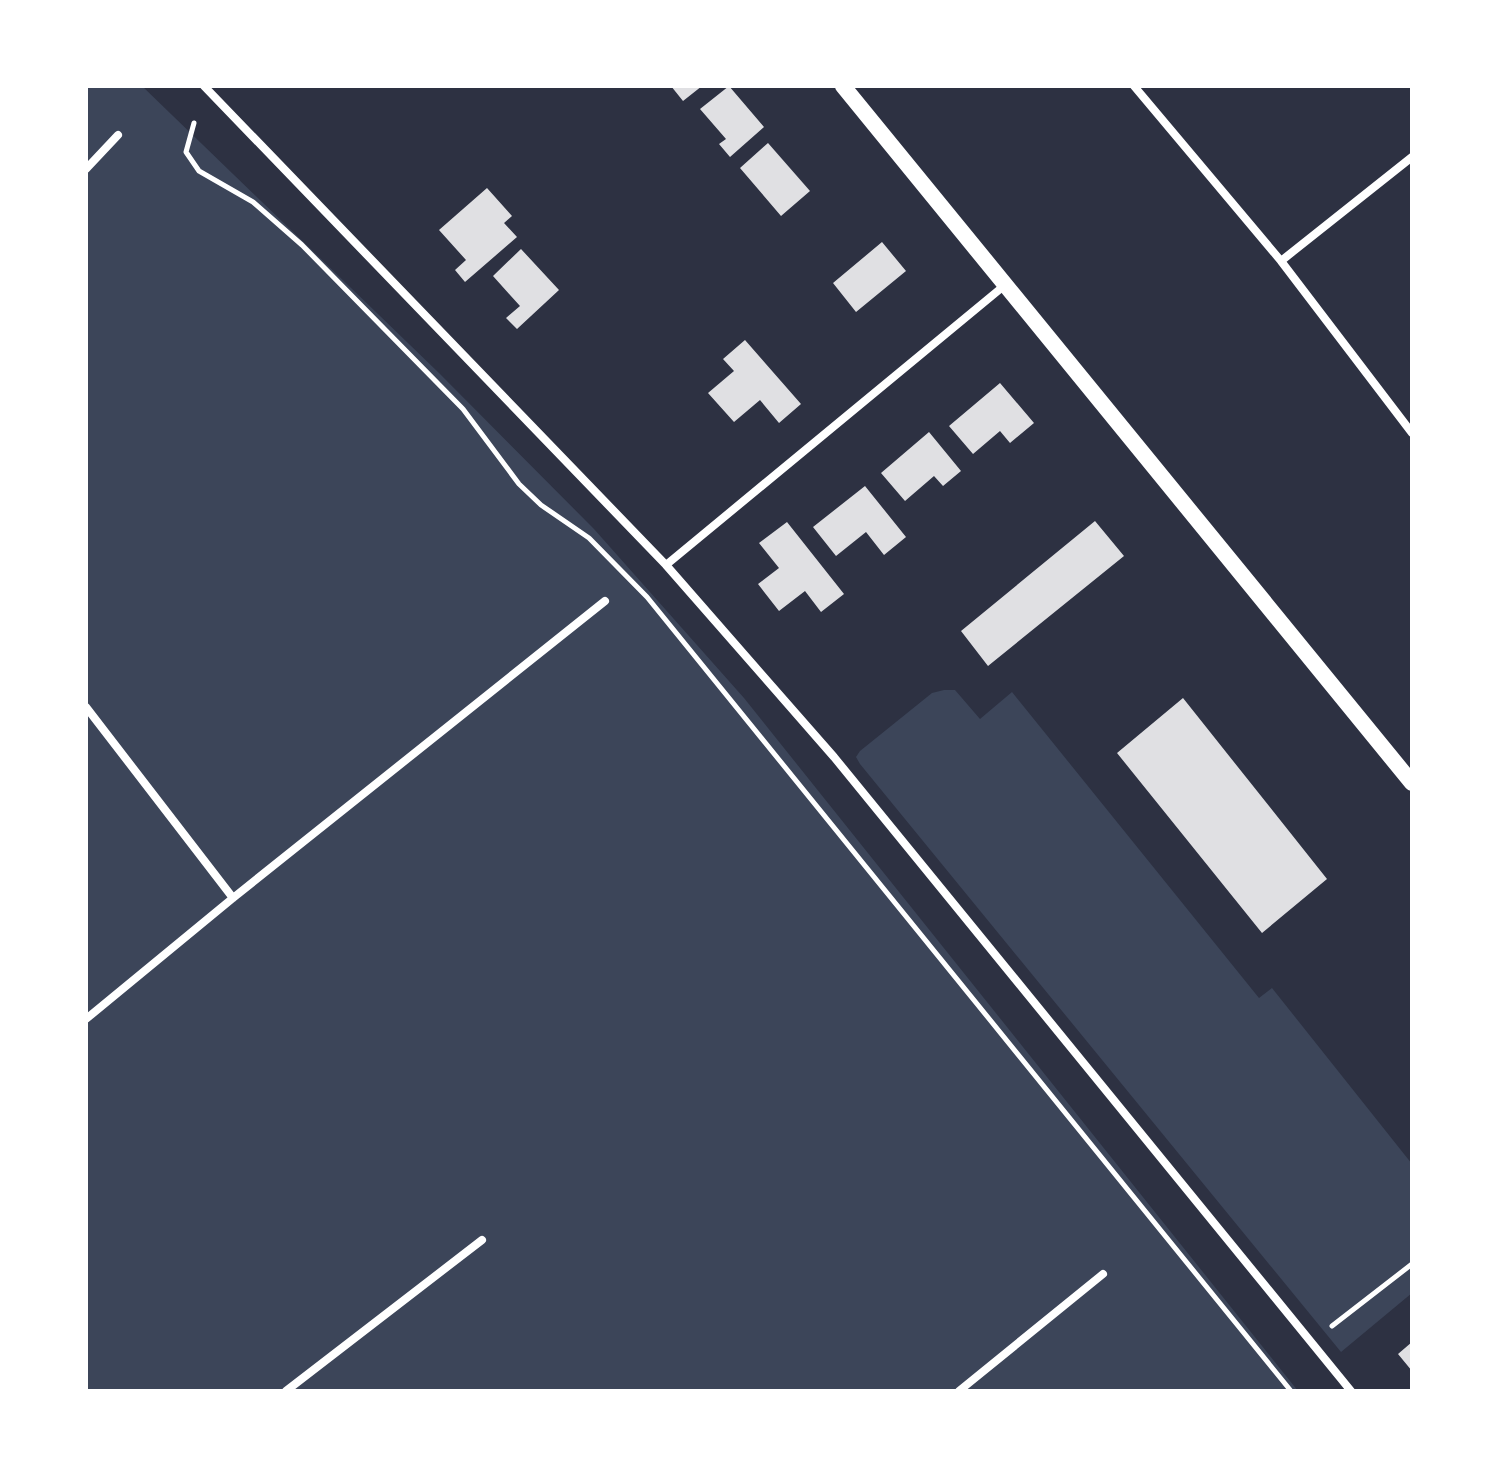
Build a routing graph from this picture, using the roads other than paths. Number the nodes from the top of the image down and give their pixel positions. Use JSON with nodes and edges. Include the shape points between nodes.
{"nodes":[{"id":1,"x":204,"y":86,"type":"edge"},
{"id":2,"x":843,"y":86,"type":"edge"},
{"id":3,"x":1134,"y":86,"type":"edge"},
{"id":4,"x":118,"y":135,"type":"dead end"},
{"id":5,"x":1412,"y":157,"type":"edge"},
{"id":6,"x":86,"y":169,"type":"edge"},
{"id":7,"x":1281,"y":261,"type":"junction"},
{"id":8,"x":1005,"y":285,"type":"junction"},
{"id":9,"x":1412,"y":433,"type":"edge"},
{"id":10,"x":666,"y":565,"type":"junction"},
{"id":11,"x":605,"y":601,"type":"dead end"},
{"id":12,"x":86,"y":707,"type":"edge"},
{"id":13,"x":1412,"y":783,"type":"edge"},
{"id":14,"x":233,"y":898,"type":"junction"},
{"id":15,"x":86,"y":1019,"type":"edge"},
{"id":16,"x":482,"y":1240,"type":"dead end"},
{"id":17,"x":1103,"y":1274,"type":"dead end"},
{"id":18,"x":286,"y":1391,"type":"edge"},
{"id":19,"x":959,"y":1391,"type":"edge"},
{"id":20,"x":1351,"y":1391,"type":"edge"}],
"edges":[{"from":1,"to":10,"type":"street"},
{"from":2,"to":8,"type":"main road"},
{"from":3,"to":7,"type":"street"},
{"from":4,"to":6,"type":"street"},
{"from":5,"to":7,"type":"street"},
{"from":7,"to":9,"type":"street"},
{"from":8,"to":10,"type":"street"},
{"from":8,"to":13,"type":"main road"},
{"from":10,"to":20,"type":"street","via":[[834,757]]},
{"from":11,"to":14,"type":"street"},
{"from":12,"to":14,"type":"street"},
{"from":14,"to":15,"type":"street"},
{"from":16,"to":18,"type":"street"},
{"from":17,"to":19,"type":"street"}]}
